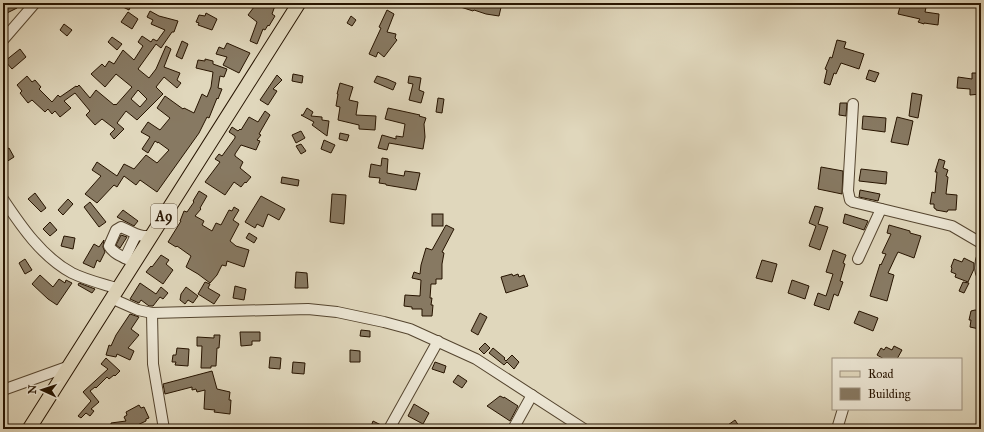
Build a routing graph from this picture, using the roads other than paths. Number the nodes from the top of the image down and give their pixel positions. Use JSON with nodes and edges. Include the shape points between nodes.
{"nodes":[{"id":1,"x":35,"y":3,"type":"edge"},
{"id":2,"x":299,"y":3,"type":"edge"},
{"id":3,"x":3,"y":40,"type":"edge"},
{"id":4,"x":853,"y":104,"type":"dead end"},
{"id":5,"x":3,"y":199,"type":"edge"},
{"id":6,"x":881,"y":209,"type":"junction"},
{"id":7,"x":136,"y":235,"type":"junction"},
{"id":8,"x":153,"y":235,"type":"junction"},
{"id":9,"x":981,"y":244,"type":"edge"},
{"id":10,"x":130,"y":260,"type":"junction"},
{"id":11,"x":858,"y":260,"type":"dead end"},
{"id":12,"x":981,"y":260,"type":"edge"},
{"id":13,"x":981,"y":273,"type":"edge"},
{"id":14,"x":116,"y":294,"type":"junction"},
{"id":15,"x":152,"y":313,"type":"junction"},
{"id":16,"x":438,"y":341,"type":"junction"},
{"id":17,"x":67,"y":367,"type":"junction"},
{"id":18,"x":3,"y":390,"type":"edge"},
{"id":19,"x":532,"y":395,"type":"junction"},
{"id":20,"x":843,"y":410,"type":"edge"},
{"id":21,"x":29,"y":429,"type":"edge"},
{"id":22,"x":164,"y":429,"type":"edge"},
{"id":23,"x":389,"y":429,"type":"edge"},
{"id":24,"x":514,"y":429,"type":"edge"},
{"id":25,"x":584,"y":429,"type":"edge"},
{"id":26,"x":837,"y":429,"type":"edge"}],
"edges":[{"from":1,"to":3,"type":"street"},
{"from":2,"to":8,"type":"main road","number":"A9"},
{"from":4,"to":6,"type":"street","via":[[848,196],[853,202]]},
{"from":5,"to":14,"type":"street","via":[[20,224],[62,268]]},
{"from":6,"to":9,"type":"street","via":[[952,226]]},
{"from":6,"to":11,"type":"street"},
{"from":7,"to":8,"type":"street"},
{"from":7,"to":10,"type":"street"},
{"from":7,"to":10,"type":"street","via":[[121,228],[116,230],[109,246],[114,253]]},
{"from":8,"to":10,"type":"main road","number":"A9"},
{"from":10,"to":14,"type":"main road","number":"A9"},
{"from":12,"to":13,"type":"street"},
{"from":14,"to":15,"type":"street","via":[[138,310]]},
{"from":14,"to":17,"type":"main road","number":"A9"},
{"from":15,"to":16,"type":"street","via":[[308,309],[384,322],[410,329]]},
{"from":15,"to":22,"type":"street","via":[[153,364]]},
{"from":16,"to":19,"type":"street","via":[[476,359]]},
{"from":16,"to":23,"type":"street"},
{"from":17,"to":18,"type":"street"},
{"from":17,"to":21,"type":"main road","number":"A9"},
{"from":19,"to":24,"type":"street"},
{"from":19,"to":25,"type":"street"},
{"from":20,"to":26,"type":"street"}]}
